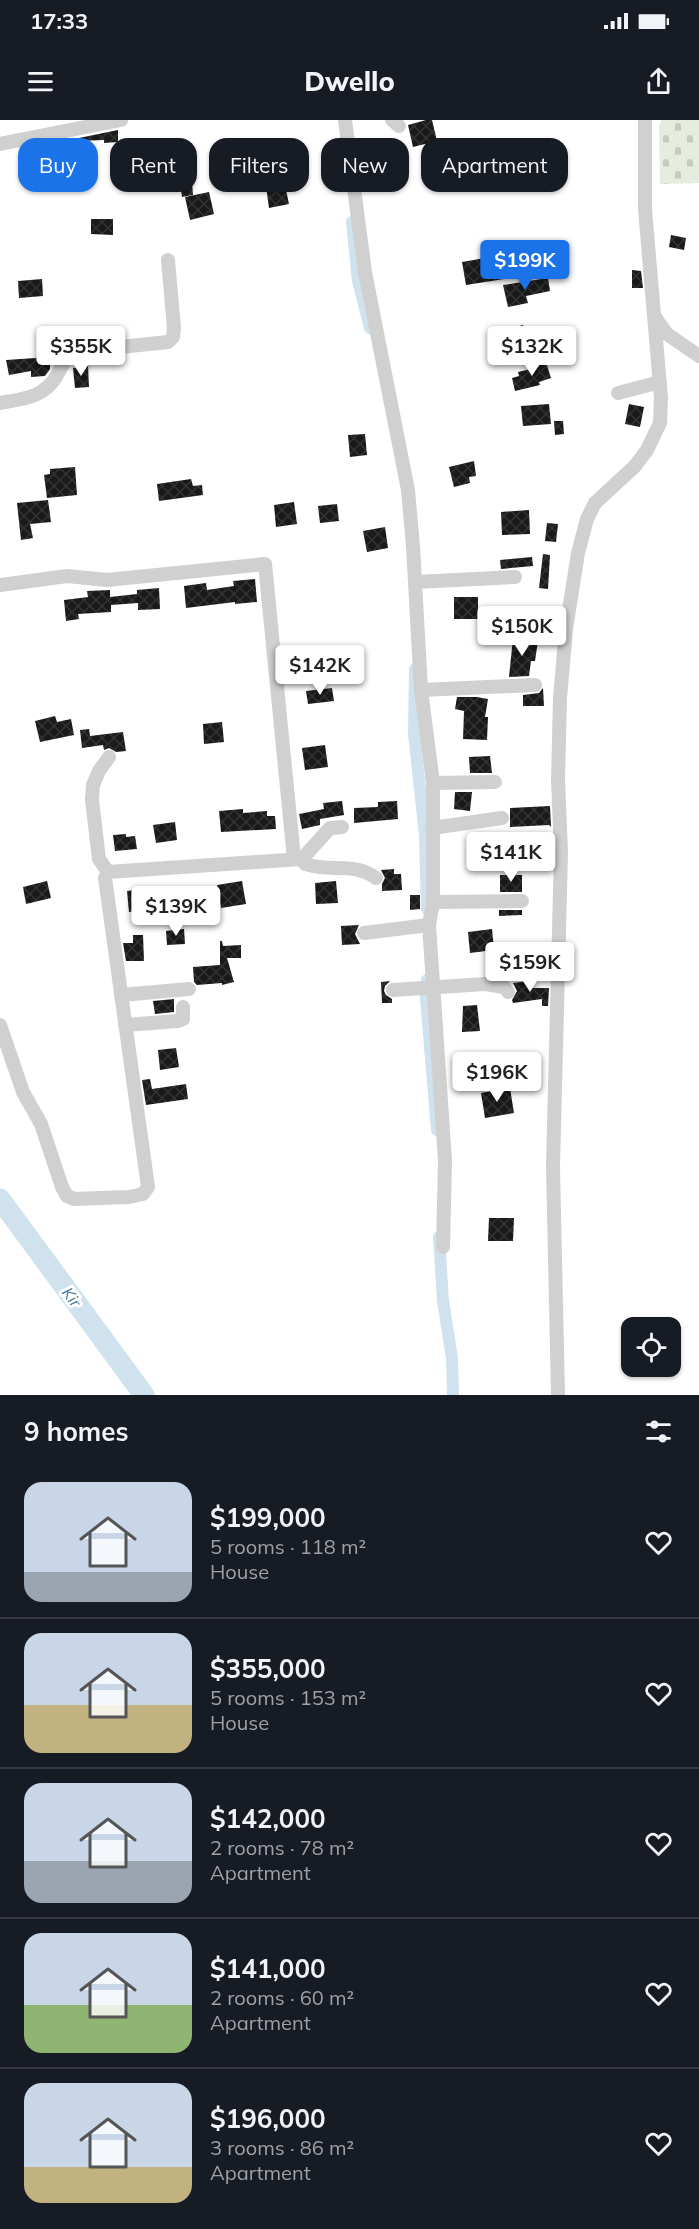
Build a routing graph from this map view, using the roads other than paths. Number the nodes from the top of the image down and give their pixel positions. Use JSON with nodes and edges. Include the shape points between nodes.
{"nodes":[{"id":1,"x":121,"y":120,"type":"edge"},
{"id":2,"x":645,"y":120,"type":"edge"},
{"id":3,"x":350,"y":121,"type":"edge"},
{"id":4,"x":0,"y":144,"type":"edge"},
{"id":5,"x":168,"y":260,"type":"dead end"},
{"id":6,"x":653,"y":315,"type":"junction"},
{"id":7,"x":699,"y":356,"type":"edge"},
{"id":8,"x":660,"y":382,"type":"junction"},
{"id":9,"x":618,"y":393,"type":"dead end"},
{"id":10,"x":0,"y":403,"type":"edge"},
{"id":11,"x":516,"y":577,"type":"dead end"},
{"id":12,"x":415,"y":582,"type":"junction"},
{"id":13,"x":0,"y":585,"type":"edge"},
{"id":14,"x":535,"y":685,"type":"dead end"},
{"id":15,"x":421,"y":690,"type":"junction"},
{"id":16,"x":109,"y":757,"type":"dead end"},
{"id":17,"x":495,"y":782,"type":"dead end"},
{"id":18,"x":433,"y":783,"type":"junction"},
{"id":19,"x":502,"y":818,"type":"dead end"},
{"id":20,"x":342,"y":827,"type":"dead end"},
{"id":21,"x":432,"y":828,"type":"junction"},
{"id":22,"x":298,"y":859,"type":"junction"},
{"id":23,"x":108,"y":872,"type":"junction"},
{"id":24,"x":376,"y":878,"type":"dead end"},
{"id":25,"x":522,"y":901,"type":"dead end"},
{"id":26,"x":433,"y":902,"type":"junction"},
{"id":27,"x":429,"y":926,"type":"junction"},
{"id":28,"x":364,"y":933,"type":"dead end"},
{"id":29,"x":433,"y":987,"type":"junction"},
{"id":30,"x":189,"y":989,"type":"dead end"},
{"id":31,"x":393,"y":990,"type":"dead end"},
{"id":32,"x":508,"y":992,"type":"dead end"},
{"id":33,"x":121,"y":995,"type":"junction"},
{"id":34,"x":183,"y":1007,"type":"dead end"},
{"id":35,"x":0,"y":1025,"type":"edge"},
{"id":36,"x":125,"y":1025,"type":"junction"},
{"id":37,"x":443,"y":1247,"type":"dead end"},
{"id":38,"x":558,"y":1395,"type":"edge"}],
"edges":[{"from":1,"to":4,"type":"street"},
{"from":2,"to":6,"type":"street","via":[[645,209]]},
{"from":3,"to":12,"type":"street","via":[[350,162],[365,272],[408,490]]},
{"from":5,"to":10,"type":"street","via":[[174,328],[168,342],[72,352],[45,390],[33,397]]},
{"from":6,"to":7,"type":"street","via":[[667,334]]},
{"from":6,"to":8,"type":"street"},
{"from":8,"to":9,"type":"street"},
{"from":8,"to":38,"type":"street","via":[[660,423],[654,437],[635,465],[596,503],[587,519],[566,629],[558,780],[561,852],[553,1166]]},
{"from":11,"to":12,"type":"street"},
{"from":12,"to":15,"type":"street"},
{"from":13,"to":22,"type":"street","via":[[67,576],[107,580],[265,564]]},
{"from":14,"to":15,"type":"street"},
{"from":15,"to":18,"type":"street"},
{"from":16,"to":23,"type":"street","via":[[93,784],[92,800],[99,859]]},
{"from":17,"to":18,"type":"street"},
{"from":18,"to":21,"type":"street"},
{"from":19,"to":21,"type":"street"},
{"from":20,"to":22,"type":"street","via":[[330,828]]},
{"from":21,"to":26,"type":"street"},
{"from":22,"to":23,"type":"street"},
{"from":22,"to":24,"type":"street","via":[[318,868],[360,868]]},
{"from":23,"to":33,"type":"street","via":[[105,878]]},
{"from":25,"to":26,"type":"street"},
{"from":26,"to":27,"type":"street"},
{"from":27,"to":28,"type":"street"},
{"from":27,"to":29,"type":"street"},
{"from":29,"to":31,"type":"street"},
{"from":29,"to":32,"type":"street","via":[[485,984],[504,987]]},
{"from":29,"to":37,"type":"street","via":[[445,1160]]},
{"from":30,"to":33,"type":"street"},
{"from":33,"to":36,"type":"street"},
{"from":34,"to":36,"type":"street","via":[[183,1018],[178,1021]]},
{"from":35,"to":36,"type":"street","via":[[62,1187],[74,1199],[129,1197],[143,1194],[148,1187]]}]}
